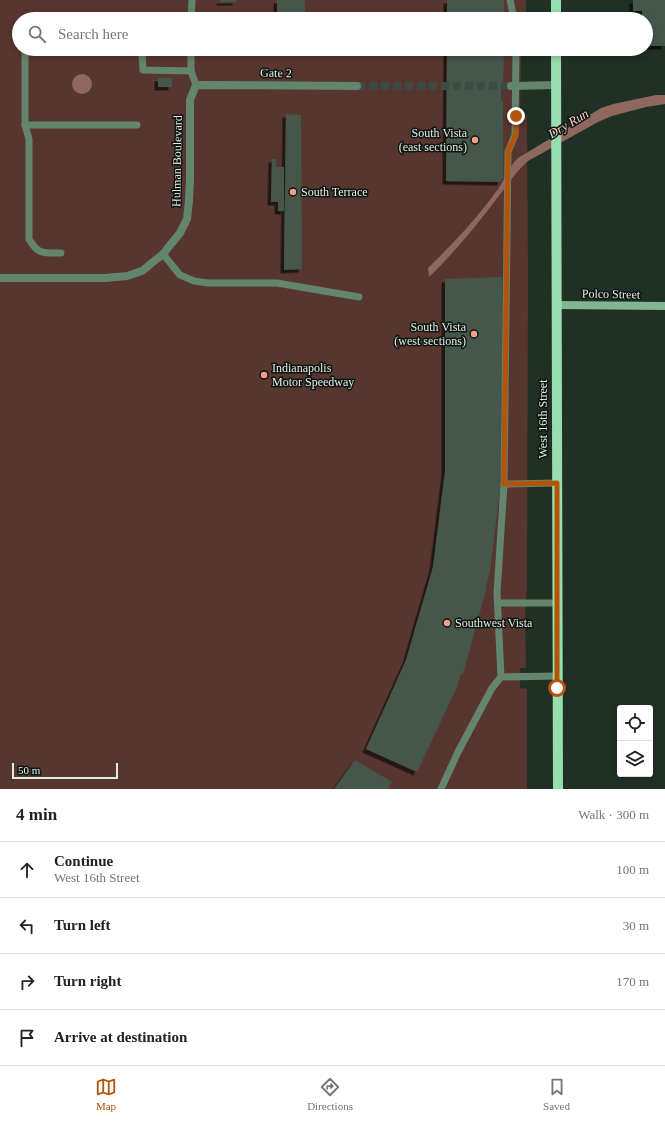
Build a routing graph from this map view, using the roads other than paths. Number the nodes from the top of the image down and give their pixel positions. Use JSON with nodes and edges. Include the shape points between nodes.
{"nodes":[{"id":1,"x":192,"y":0,"type":"edge"},
{"id":2,"x":510,"y":0,"type":"edge"},
{"id":3,"x":556,"y":0,"type":"edge"},
{"id":4,"x":192,"y":12,"type":"edge"},
{"id":5,"x":513,"y":12,"type":"edge"},
{"id":6,"x":556,"y":12,"type":"edge"},
{"id":7,"x":25,"y":56,"type":"edge"},
{"id":8,"x":142,"y":56,"type":"edge"},
{"id":9,"x":191,"y":56,"type":"edge"},
{"id":10,"x":515,"y":56,"type":"edge"},
{"id":11,"x":556,"y":56,"type":"edge"},
{"id":12,"x":191,"y":71,"type":"junction"},
{"id":13,"x":196,"y":85,"type":"junction"},
{"id":14,"x":357,"y":86,"type":"tunnel mouth"},
{"id":15,"x":513,"y":86,"type":"junction"},
{"id":16,"x":556,"y":86,"type":"junction"},
{"id":17,"x":25,"y":125,"type":"junction"},
{"id":18,"x":137,"y":125,"type":"dead end"},
{"id":19,"x":61,"y":253,"type":"dead end"},
{"id":20,"x":163,"y":254,"type":"junction"},
{"id":21,"x":0,"y":278,"type":"edge"},
{"id":22,"x":359,"y":297,"type":"dead end"},
{"id":23,"x":556,"y":305,"type":"junction"},
{"id":24,"x":665,"y":306,"type":"edge"},
{"id":25,"x":557,"y":483,"type":"junction"},
{"id":26,"x":504,"y":484,"type":"junction"},
{"id":27,"x":498,"y":603,"type":"junction"},
{"id":28,"x":557,"y":603,"type":"junction"},
{"id":29,"x":557,"y":676,"type":"junction"},
{"id":30,"x":501,"y":677,"type":"junction"},
{"id":31,"x":441,"y":789,"type":"edge"},
{"id":32,"x":558,"y":789,"type":"edge"}],
"edges":[{"from":1,"to":4,"type":"lane"},
{"from":2,"to":5,"type":"lane"},
{"from":3,"to":6,"type":"main road"},
{"from":7,"to":17,"type":"lane"},
{"from":8,"to":12,"type":"lane","via":[[143,70]]},
{"from":9,"to":12,"type":"lane"},
{"from":10,"to":15,"type":"lane"},
{"from":11,"to":16,"type":"main road","name":"West 16th Street"},
{"from":12,"to":13,"type":"lane"},
{"from":13,"to":14,"type":"street","name":"Gate 2"},
{"from":13,"to":20,"type":"street","name":"Hulman Boulevard","via":[[190,100],[190,187],[186,219],[180,233]]},
{"from":15,"to":16,"type":"street"},
{"from":15,"to":26,"type":"lane","via":[[516,134],[508,152]]},
{"from":16,"to":23,"type":"main road","name":"West 16th Street"},
{"from":17,"to":18,"type":"lane"},
{"from":17,"to":19,"type":"lane","via":[[29,139],[28,239],[34,248],[44,253]]},
{"from":20,"to":21,"type":"street","name":"Hulman Boulevard","via":[[142,271],[127,276]]},
{"from":20,"to":22,"type":"lane","via":[[180,275],[194,281],[277,283]]},
{"from":23,"to":24,"type":"street","name":"Polco Street"},
{"from":23,"to":25,"type":"main road","name":"West 16th Street"},
{"from":25,"to":26,"type":"lane"},
{"from":25,"to":28,"type":"main road","name":"West 16th Street"},
{"from":26,"to":27,"type":"lane"},
{"from":27,"to":28,"type":"lane"},
{"from":27,"to":30,"type":"lane"},
{"from":28,"to":29,"type":"main road","name":"West 16th Street"},
{"from":29,"to":30,"type":"lane"},
{"from":29,"to":32,"type":"main road","name":"West 16th Street"},
{"from":30,"to":31,"type":"lane","via":[[488,695]]}]}
